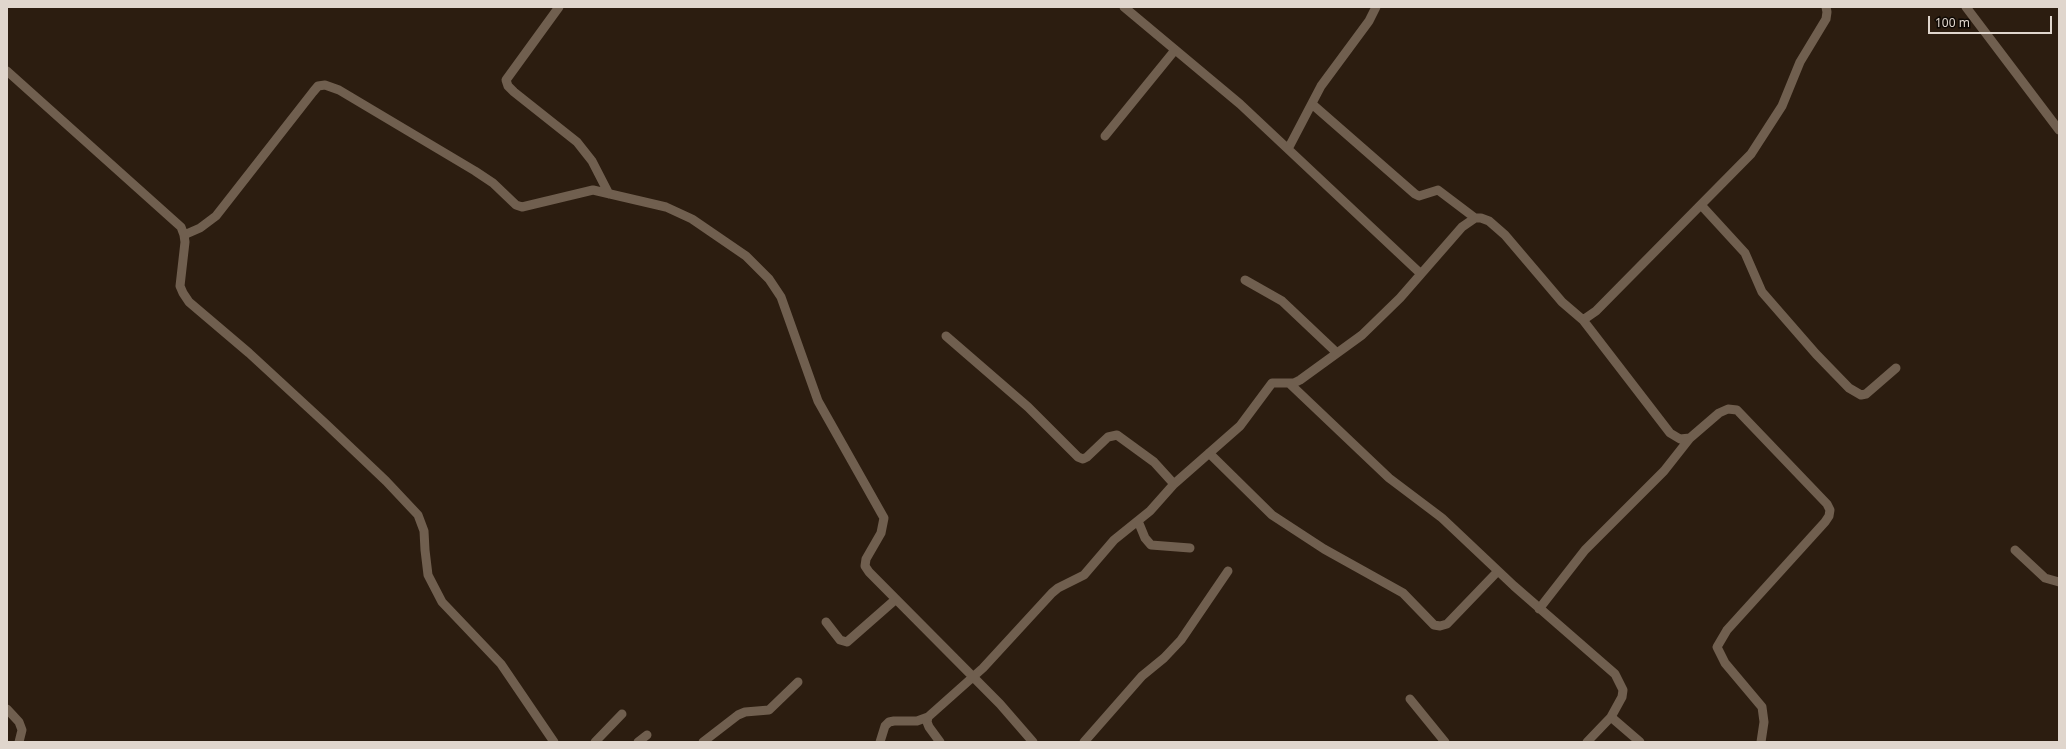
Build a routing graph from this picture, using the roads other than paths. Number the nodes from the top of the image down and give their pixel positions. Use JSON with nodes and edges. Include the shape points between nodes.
{"nodes":[{"id":1,"x":559,"y":7,"type":"edge"},
{"id":2,"x":1124,"y":7,"type":"edge"},
{"id":3,"x":1376,"y":7,"type":"edge"},
{"id":4,"x":1826,"y":7,"type":"edge"},
{"id":5,"x":1966,"y":7,"type":"edge"},
{"id":6,"x":1175,"y":50,"type":"junction"},
{"id":7,"x":7,"y":71,"type":"edge"},
{"id":8,"x":1312,"y":104,"type":"junction"},
{"id":9,"x":2059,"y":129,"type":"edge"},
{"id":10,"x":1105,"y":136,"type":"dead end"},
{"id":11,"x":1288,"y":149,"type":"junction"},
{"id":12,"x":609,"y":194,"type":"junction"},
{"id":13,"x":1701,"y":205,"type":"junction"},
{"id":14,"x":1474,"y":218,"type":"junction"},
{"id":15,"x":184,"y":235,"type":"junction"},
{"id":16,"x":1420,"y":274,"type":"junction"},
{"id":17,"x":1245,"y":280,"type":"dead end"},
{"id":18,"x":1583,"y":320,"type":"junction"},
{"id":19,"x":946,"y":336,"type":"dead end"},
{"id":20,"x":1337,"y":353,"type":"junction"},
{"id":21,"x":1896,"y":368,"type":"dead end"},
{"id":22,"x":1288,"y":383,"type":"junction"},
{"id":23,"x":1690,"y":438,"type":"junction"},
{"id":24,"x":1209,"y":453,"type":"junction"},
{"id":25,"x":1174,"y":484,"type":"junction"},
{"id":26,"x":1138,"y":521,"type":"junction"},
{"id":27,"x":1190,"y":548,"type":"dead end"},
{"id":28,"x":2015,"y":550,"type":"dead end"},
{"id":29,"x":1228,"y":571,"type":"dead end"},
{"id":30,"x":1498,"y":571,"type":"junction"},
{"id":31,"x":2059,"y":582,"type":"edge"},
{"id":32,"x":896,"y":599,"type":"junction"},
{"id":33,"x":1539,"y":609,"type":"junction"},
{"id":34,"x":826,"y":622,"type":"dead end"},
{"id":35,"x":974,"y":678,"type":"junction"},
{"id":36,"x":798,"y":682,"type":"dead end"},
{"id":37,"x":1410,"y":699,"type":"dead end"},
{"id":38,"x":7,"y":709,"type":"edge"},
{"id":39,"x":622,"y":714,"type":"dead end"},
{"id":40,"x":928,"y":717,"type":"junction"},
{"id":41,"x":1611,"y":717,"type":"junction"},
{"id":42,"x":647,"y":735,"type":"dead end"},
{"id":43,"x":19,"y":742,"type":"edge"},
{"id":44,"x":554,"y":742,"type":"edge"},
{"id":45,"x":595,"y":742,"type":"edge"},
{"id":46,"x":638,"y":742,"type":"edge"},
{"id":47,"x":703,"y":742,"type":"edge"},
{"id":48,"x":880,"y":742,"type":"edge"},
{"id":49,"x":940,"y":742,"type":"edge"},
{"id":50,"x":1033,"y":742,"type":"edge"},
{"id":51,"x":1084,"y":742,"type":"edge"},
{"id":52,"x":1445,"y":742,"type":"edge"},
{"id":53,"x":1587,"y":742,"type":"edge"},
{"id":54,"x":1640,"y":742,"type":"edge"},
{"id":55,"x":1761,"y":742,"type":"edge"}],
"edges":[{"from":1,"to":12,"type":"street","via":[[506,80],[514,92],[577,142],[592,161]]},
{"from":2,"to":6,"type":"street"},
{"from":3,"to":8,"type":"street"},
{"from":4,"to":13,"type":"street","via":[[1826,20],[1800,62],[1782,106],[1767,131],[1744,163]]},
{"from":5,"to":9,"type":"street"},
{"from":6,"to":10,"type":"street"},
{"from":6,"to":11,"type":"street","via":[[1240,104]]},
{"from":7,"to":15,"type":"street","via":[[176,222]]},
{"from":8,"to":11,"type":"street"},
{"from":8,"to":14,"type":"street","via":[[1415,194],[1419,196],[1438,190]]},
{"from":11,"to":16,"type":"street"},
{"from":12,"to":15,"type":"street","via":[[586,190],[530,207],[516,205],[475,170],[339,90],[325,85],[318,86],[313,92],[216,216],[200,228]]},
{"from":12,"to":32,"type":"street","via":[[666,208],[692,219],[746,256],[769,278],[776,288],[818,401],[882,512],[884,526],[866,558],[865,566]]},
{"from":13,"to":18,"type":"street","via":[[1596,311]]},
{"from":13,"to":21,"type":"street","via":[[1745,253],[1762,292],[1816,354],[1850,388],[1861,395],[1866,394]]},
{"from":14,"to":16,"type":"street","via":[[1462,227]]},
{"from":14,"to":18,"type":"street","via":[[1481,218],[1497,227],[1562,302]]},
{"from":15,"to":44,"type":"street","via":[[180,277],[183,293],[189,302],[326,424],[418,515],[424,531],[428,575],[442,602],[502,664]]},
{"from":16,"to":20,"type":"street","via":[[1381,319]]},
{"from":17,"to":20,"type":"street","via":[[1282,301]]},
{"from":18,"to":23,"type":"street","via":[[1661,424],[1680,439]]},
{"from":19,"to":25,"type":"street","via":[[1028,407],[1078,457],[1087,457],[1108,437],[1117,435],[1154,462]]},
{"from":20,"to":22,"type":"street","via":[[1300,380]]},
{"from":22,"to":24,"type":"street","via":[[1272,382],[1240,426]]},
{"from":22,"to":30,"type":"street","via":[[1381,471],[1442,518]]},
{"from":23,"to":33,"type":"street","via":[[1664,471],[1576,560]]},
{"from":23,"to":55,"type":"street","via":[[1719,413],[1728,409],[1737,410],[1830,510],[1825,522],[1727,630],[1717,647],[1725,663],[1762,707],[1764,722]]},
{"from":24,"to":25,"type":"street"},
{"from":24,"to":30,"type":"street","via":[[1272,515],[1324,549],[1403,593],[1434,625],[1447,624]]},
{"from":25,"to":26,"type":"street"},
{"from":26,"to":27,"type":"street","via":[[1151,545]]},
{"from":26,"to":35,"type":"street","via":[[1114,540],[1084,575],[1052,593]]},
{"from":28,"to":31,"type":"street","via":[[2045,578]]},
{"from":29,"to":51,"type":"street","via":[[1172,651],[1142,676]]},
{"from":30,"to":33,"type":"street"},
{"from":32,"to":34,"type":"street","via":[[847,642],[836,637]]},
{"from":32,"to":35,"type":"street"},
{"from":33,"to":41,"type":"street","via":[[1615,674],[1623,690],[1619,704]]},
{"from":35,"to":40,"type":"street"},
{"from":35,"to":50,"type":"street"},
{"from":36,"to":47,"type":"street","via":[[769,710],[738,715]]},
{"from":37,"to":52,"type":"street"},
{"from":38,"to":43,"type":"street","via":[[19,722],[22,730]]},
{"from":39,"to":45,"type":"street"},
{"from":40,"to":48,"type":"street","via":[[917,721],[889,722]]},
{"from":40,"to":49,"type":"street","via":[[929,727]]},
{"from":41,"to":53,"type":"street"},
{"from":41,"to":54,"type":"street"},
{"from":42,"to":46,"type":"street"}]}
